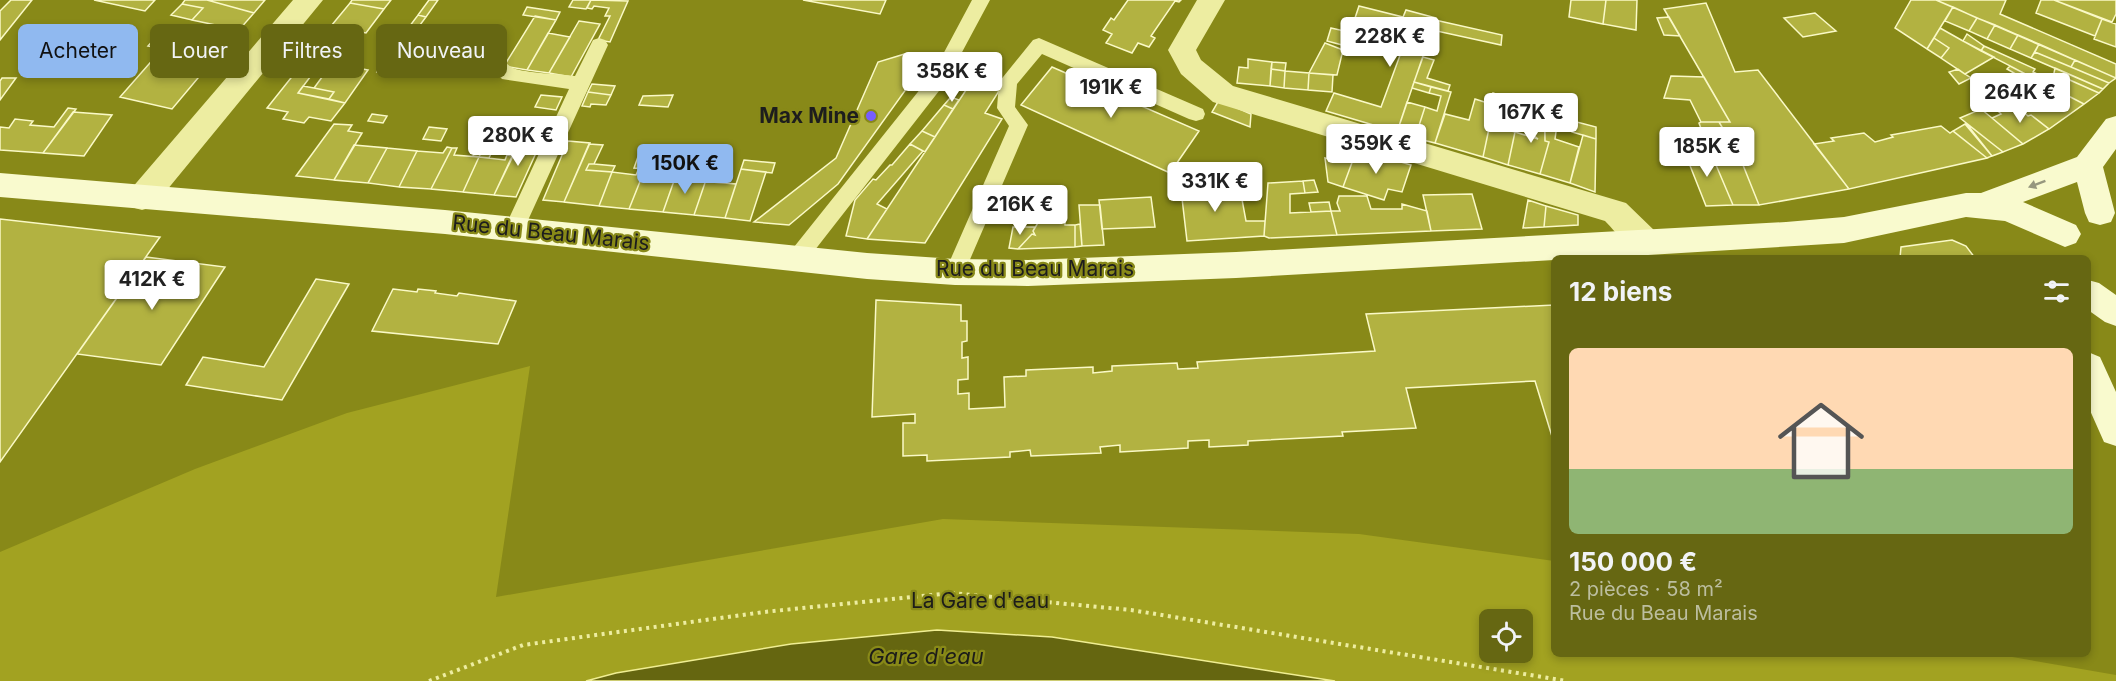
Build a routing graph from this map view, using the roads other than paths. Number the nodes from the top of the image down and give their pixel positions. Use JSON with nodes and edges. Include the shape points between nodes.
{"nodes":[{"id":1,"x":309,"y":0,"type":"edge"},
{"id":2,"x":981,"y":0,"type":"edge"},
{"id":3,"x":1211,"y":0,"type":"edge"},
{"id":4,"x":599,"y":45,"type":"dead end"},
{"id":5,"x":507,"y":73,"type":"edge"},
{"id":6,"x":582,"y":84,"type":"junction"},
{"id":7,"x":1196,"y":114,"type":"dead end"},
{"id":8,"x":2116,"y":127,"type":"edge"},
{"id":9,"x":2088,"y":165,"type":"junction"},
{"id":10,"x":0,"y":185,"type":"edge"},
{"id":11,"x":142,"y":198,"type":"junction"},
{"id":12,"x":1985,"y":204,"type":"junction"},
{"id":13,"x":2108,"y":213,"type":"edge"},
{"id":14,"x":514,"y":229,"type":"junction"},
{"id":15,"x":1646,"y":242,"type":"junction"},
{"id":16,"x":2065,"y":246,"type":"edge"},
{"id":17,"x":797,"y":258,"type":"junction"},
{"id":18,"x":955,"y":272,"type":"junction"},
{"id":19,"x":2091,"y":295,"type":"edge"},
{"id":20,"x":2116,"y":312,"type":"edge"},
{"id":21,"x":2091,"y":374,"type":"edge"},
{"id":22,"x":2116,"y":431,"type":"edge"}],
"edges":[{"from":1,"to":11,"type":"street"},
{"from":2,"to":17,"type":"lane","via":[[940,76]]},
{"from":3,"to":15,"type":"street","via":[[1182,50],[1191,67],[1223,94],[1615,212]]},
{"from":4,"to":6,"type":"lane"},
{"from":5,"to":6,"type":"lane"},
{"from":6,"to":14,"type":"lane"},
{"from":7,"to":18,"type":"lane","via":[[1039,45],[1008,82],[1006,108],[1019,125]]},
{"from":8,"to":9,"type":"street"},
{"from":9,"to":12,"type":"street","one_way":true},
{"from":9,"to":13,"type":"street"},
{"from":10,"to":11,"type":"street","name":"Rue du Beau Marais"},
{"from":11,"to":14,"type":"street","name":"Rue du Beau Marais"},
{"from":12,"to":15,"type":"street","name":"Rue du Beau Marais","via":[[1844,230]]},
{"from":12,"to":16,"type":"street","name":"Rue du Beau Marais","via":[[2027,215]]},
{"from":13,"to":16,"type":"street","via":[[2085,216],[2072,223]]},
{"from":14,"to":17,"type":"street","name":"Rue du Beau Marais"},
{"from":15,"to":18,"type":"street","name":"Rue du Beau Marais","via":[[1236,265]]},
{"from":17,"to":18,"type":"street","name":"Rue du Beau Marais"},
{"from":19,"to":20,"type":"street"},
{"from":21,"to":22,"type":"street"}]}
